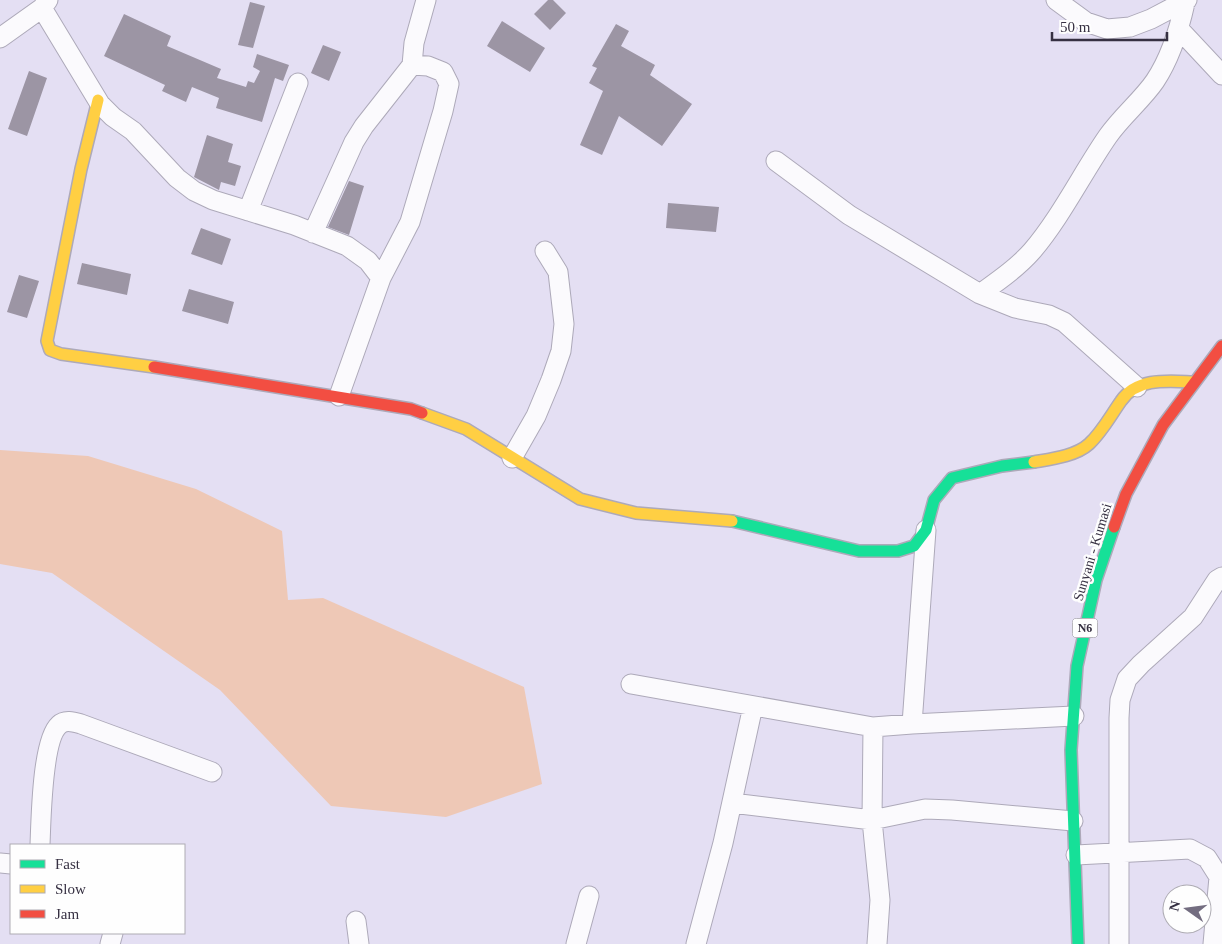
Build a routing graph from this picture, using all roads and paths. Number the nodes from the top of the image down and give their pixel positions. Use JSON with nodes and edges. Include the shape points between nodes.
{"nodes":[{"id":1,"x":426,"y":0,"type":"edge"},
{"id":2,"x":1056,"y":0,"type":"edge"},
{"id":3,"x":1186,"y":1,"type":"edge"},
{"id":4,"x":45,"y":4,"type":"edge"},
{"id":5,"x":1180,"y":29,"type":"junction"},
{"id":6,"x":0,"y":38,"type":"edge"},
{"id":7,"x":412,"y":65,"type":"junction"},
{"id":8,"x":1222,"y":75,"type":"edge"},
{"id":9,"x":298,"y":82,"type":"dead end"},
{"id":10,"x":98,"y":100,"type":"junction"},
{"id":11,"x":776,"y":161,"type":"dead end"},
{"id":12,"x":248,"y":211,"type":"junction"},
{"id":13,"x":313,"y":233,"type":"junction"},
{"id":14,"x":545,"y":251,"type":"dead end"},
{"id":15,"x":381,"y":278,"type":"junction"},
{"id":16,"x":980,"y":294,"type":"junction"},
{"id":17,"x":1222,"y":346,"type":"edge"},
{"id":18,"x":1193,"y":382,"type":"junction"},
{"id":19,"x":1137,"y":387,"type":"junction"},
{"id":20,"x":338,"y":396,"type":"junction"},
{"id":21,"x":512,"y":458,"type":"junction"},
{"id":22,"x":926,"y":530,"type":"junction"},
{"id":23,"x":1222,"y":577,"type":"edge"},
{"id":24,"x":631,"y":684,"type":"dead end"},
{"id":25,"x":753,"y":706,"type":"junction"},
{"id":26,"x":1074,"y":716,"type":"junction"},
{"id":27,"x":912,"y":724,"type":"junction"},
{"id":28,"x":873,"y":727,"type":"junction"},
{"id":29,"x":212,"y":772,"type":"dead end"},
{"id":30,"x":732,"y":803,"type":"junction"},
{"id":31,"x":872,"y":820,"type":"junction"},
{"id":32,"x":1073,"y":821,"type":"junction"},
{"id":33,"x":40,"y":844,"type":"edge"},
{"id":34,"x":1120,"y":853,"type":"junction"},
{"id":35,"x":1076,"y":855,"type":"junction"},
{"id":36,"x":589,"y":896,"type":"dead end"},
{"id":37,"x":356,"y":921,"type":"dead end"},
{"id":38,"x":1216,"y":941,"type":"edge"},
{"id":39,"x":359,"y":944,"type":"edge"},
{"id":40,"x":576,"y":944,"type":"edge"},
{"id":41,"x":696,"y":944,"type":"edge"},
{"id":42,"x":877,"y":944,"type":"edge"},
{"id":43,"x":1078,"y":944,"type":"edge"},
{"id":44,"x":1119,"y":944,"type":"edge"}],
"edges":[{"from":1,"to":7,"type":"street"},
{"from":2,"to":3,"type":"street","via":[[1086,22],[1107,29],[1130,27]]},
{"from":3,"to":5,"type":"street"},
{"from":4,"to":6,"type":"street"},
{"from":4,"to":10,"type":"street"},
{"from":5,"to":8,"type":"street"},
{"from":5,"to":16,"type":"street","via":[[1155,81],[1109,135],[1033,250]]},
{"from":7,"to":13,"type":"street","via":[[354,142]]},
{"from":7,"to":15,"type":"street","via":[[428,66],[443,72],[449,84],[410,222]]},
{"from":9,"to":12,"type":"street"},
{"from":10,"to":12,"type":"street","via":[[194,191]]},
{"from":10,"to":20,"type":"street","via":[[47,341],[50,350]]},
{"from":11,"to":16,"type":"street","via":[[849,215]]},
{"from":12,"to":13,"type":"street"},
{"from":13,"to":15,"type":"street","via":[[347,246],[368,261]]},
{"from":14,"to":21,"type":"street","via":[[558,272],[564,324],[561,351],[536,416]]},
{"from":15,"to":20,"type":"street"},
{"from":16,"to":19,"type":"street","via":[[1064,322]]},
{"from":17,"to":18,"type":"street","name":"Sunyani - Kumasi","number":"N6"},
{"from":18,"to":19,"type":"street","via":[[1160,380]]},
{"from":18,"to":26,"type":"street","name":"Sunyani - Kumasi","number":"N6","via":[[1163,425],[1126,494],[1096,580],[1077,666]]},
{"from":19,"to":22,"type":"street","via":[[1122,398],[1088,445],[1060,458],[1002,466],[952,478],[934,500]]},
{"from":20,"to":21,"type":"street","via":[[411,409],[466,429]]},
{"from":21,"to":22,"type":"street","via":[[580,499],[636,513],[733,521],[859,551],[898,551],[914,546]]},
{"from":22,"to":27,"type":"street"},
{"from":23,"to":34,"type":"street","via":[[1193,617],[1127,679],[1120,700],[1119,718]]},
{"from":24,"to":25,"type":"street"},
{"from":25,"to":28,"type":"street"},
{"from":25,"to":30,"type":"street"},
{"from":26,"to":27,"type":"street"},
{"from":26,"to":32,"type":"street","name":"Sunyani - Kumasi","number":"N6","via":[[1071,750]]},
{"from":27,"to":28,"type":"street"},
{"from":28,"to":31,"type":"street"},
{"from":29,"to":33,"type":"street","via":[[68,721],[59,725],[48,753],[41,796]]},
{"from":30,"to":31,"type":"street"},
{"from":30,"to":41,"type":"street"},
{"from":31,"to":32,"type":"street","via":[[925,809]]},
{"from":31,"to":42,"type":"street","via":[[880,900]]},
{"from":32,"to":35,"type":"street","name":"Sunyani - Kumasi","number":"N6"},
{"from":34,"to":35,"type":"street"},
{"from":34,"to":38,"type":"street","via":[[1190,849],[1207,858],[1219,877]]},
{"from":34,"to":44,"type":"street"},
{"from":35,"to":43,"type":"street","name":"Sunyani - Kumasi","number":"N6"},
{"from":36,"to":40,"type":"street"},
{"from":37,"to":39,"type":"street"}]}
